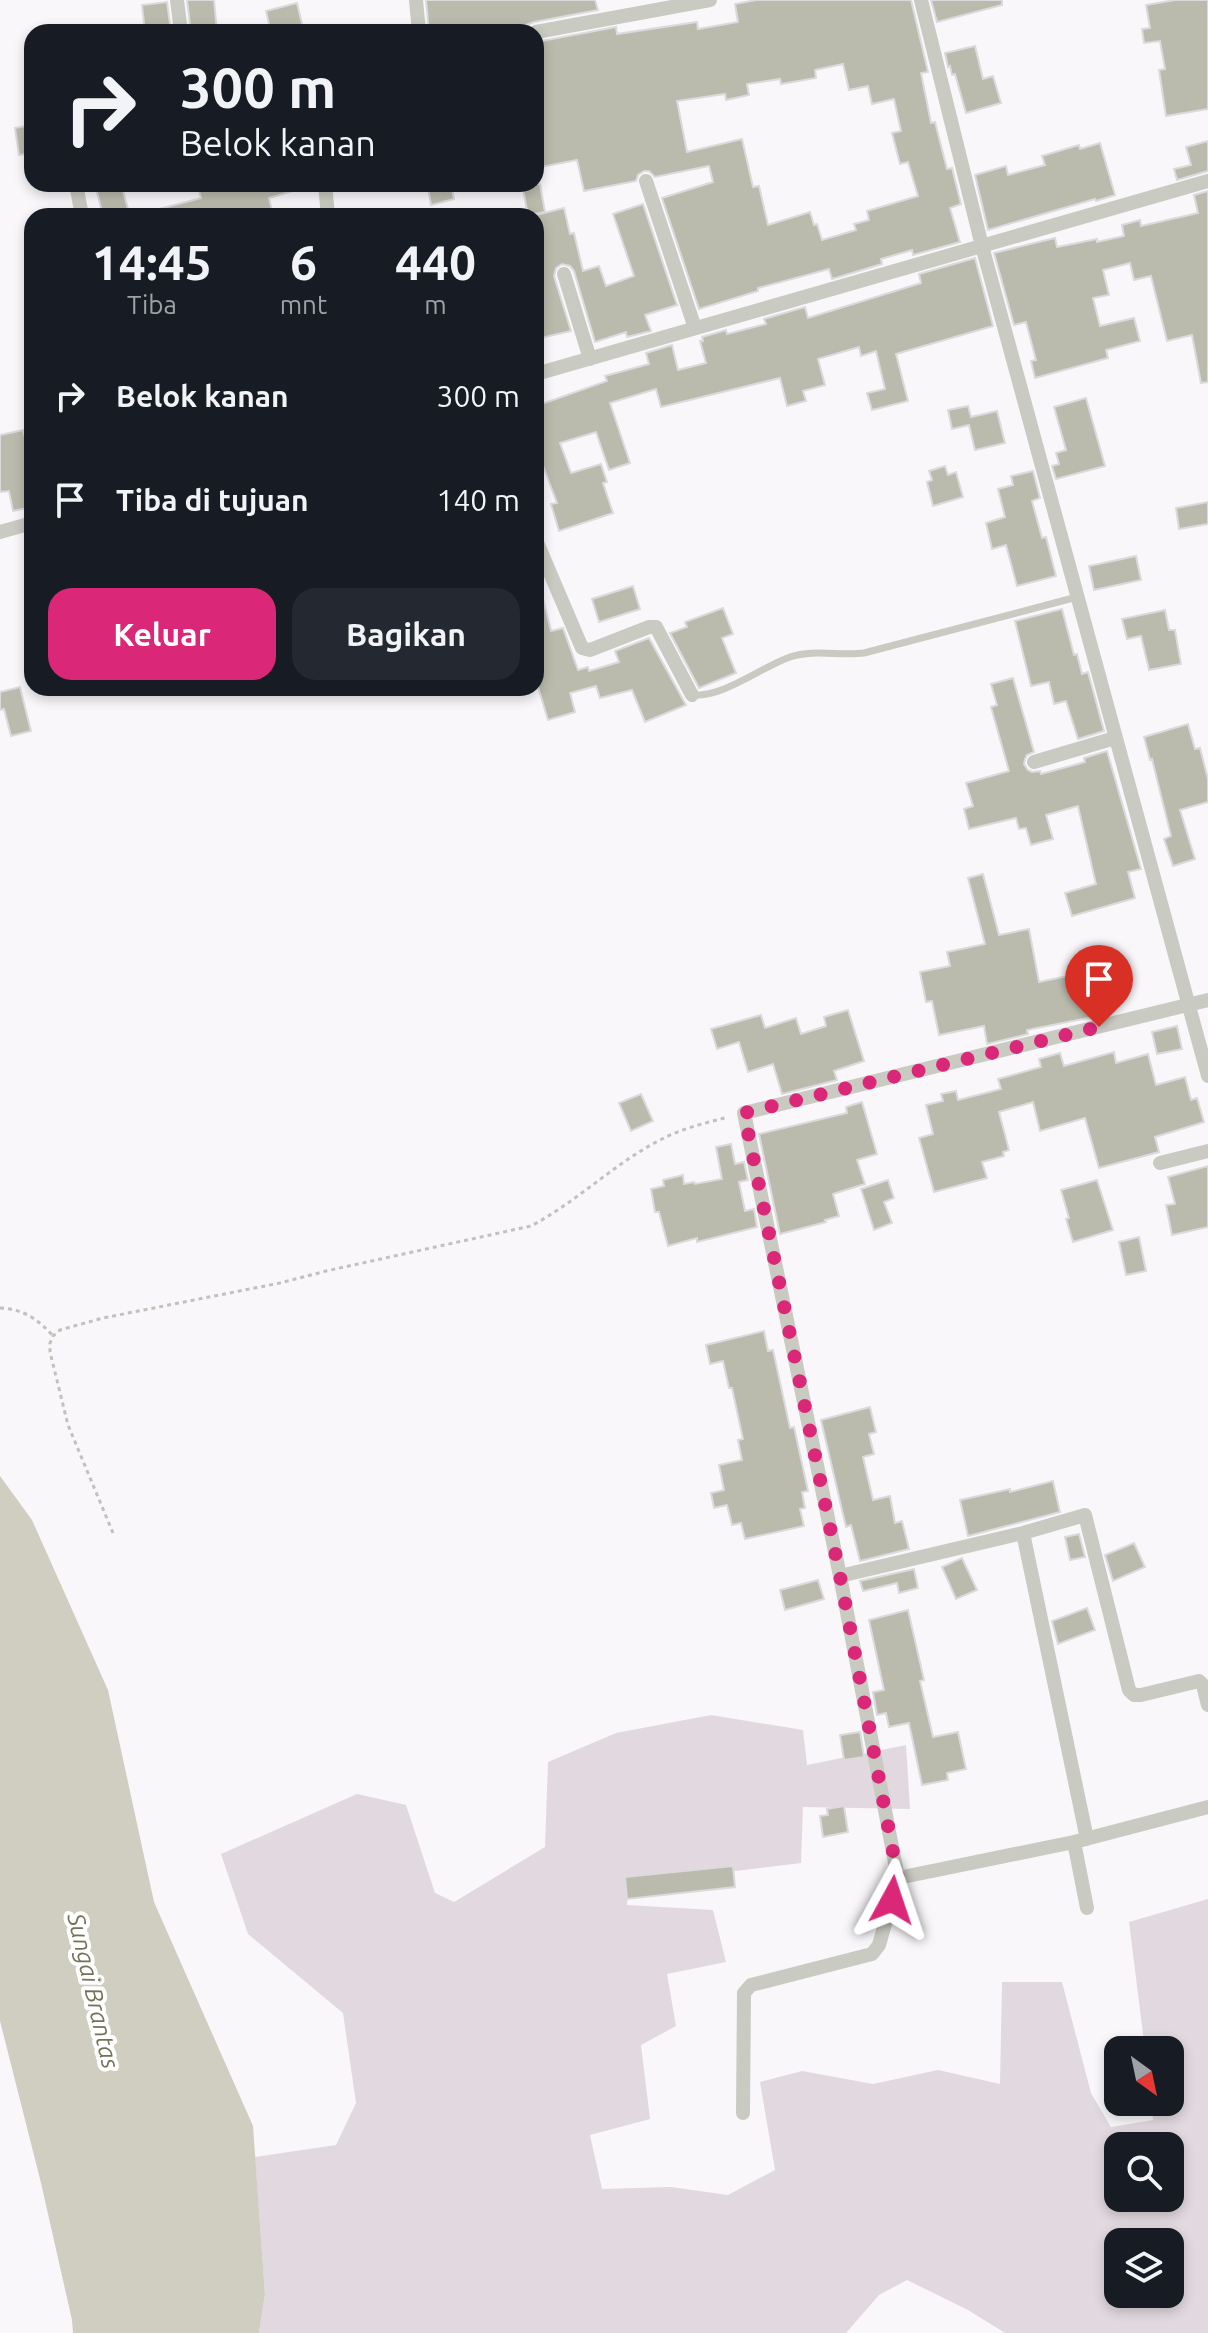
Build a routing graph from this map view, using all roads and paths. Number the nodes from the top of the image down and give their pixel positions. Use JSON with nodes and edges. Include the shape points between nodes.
{"nodes":[{"id":1,"x":177,"y":0,"type":"edge"},
{"id":2,"x":416,"y":0,"type":"edge"},
{"id":3,"x":707,"y":0,"type":"edge"},
{"id":4,"x":921,"y":0,"type":"edge"},
{"id":5,"x":180,"y":24,"type":"edge"},
{"id":6,"x":418,"y":24,"type":"edge"},
{"id":7,"x":544,"y":31,"type":"edge"},
{"id":8,"x":646,"y":181,"type":"dead end"},
{"id":9,"x":1208,"y":181,"type":"edge"},
{"id":10,"x":982,"y":246,"type":"junction"},
{"id":11,"x":564,"y":274,"type":"dead end"},
{"id":12,"x":695,"y":328,"type":"junction"},
{"id":13,"x":590,"y":359,"type":"junction"},
{"id":14,"x":544,"y":372,"type":"edge"},
{"id":15,"x":24,"y":525,"type":"edge"},
{"id":16,"x":0,"y":532,"type":"edge"},
{"id":17,"x":544,"y":559,"type":"edge"},
{"id":18,"x":1077,"y":597,"type":"junction"},
{"id":19,"x":692,"y":695,"type":"joint"},
{"id":20,"x":1115,"y":738,"type":"junction"},
{"id":21,"x":1034,"y":762,"type":"dead end"},
{"id":22,"x":1208,"y":1000,"type":"edge"},
{"id":23,"x":1188,"y":1005,"type":"junction"},
{"id":24,"x":1208,"y":1076,"type":"edge"},
{"id":25,"x":744,"y":1113,"type":"junction"},
{"id":26,"x":1208,"y":1151,"type":"edge"},
{"id":27,"x":1160,"y":1163,"type":"dead end"},
{"id":28,"x":0,"y":1308,"type":"edge"},
{"id":29,"x":53,"y":1336,"type":"junction"},
{"id":30,"x":113,"y":1533,"type":"dead end"},
{"id":31,"x":1023,"y":1533,"type":"junction"},
{"id":32,"x":840,"y":1576,"type":"junction"},
{"id":33,"x":1208,"y":1705,"type":"edge"},
{"id":34,"x":1208,"y":1807,"type":"edge"},
{"id":35,"x":1080,"y":1841,"type":"junction"},
{"id":36,"x":898,"y":1878,"type":"junction"},
{"id":37,"x":1087,"y":1908,"type":"dead end"},
{"id":38,"x":743,"y":2113,"type":"dead end"}],
"edges":[{"from":1,"to":5,"type":"street"},
{"from":2,"to":6,"type":"street"},
{"from":3,"to":7,"type":"street"},
{"from":4,"to":10,"type":"street"},
{"from":8,"to":12,"type":"street"},
{"from":9,"to":10,"type":"street"},
{"from":10,"to":12,"type":"street"},
{"from":10,"to":18,"type":"street"},
{"from":11,"to":13,"type":"street"},
{"from":12,"to":13,"type":"street"},
{"from":13,"to":14,"type":"street"},
{"from":15,"to":16,"type":"street"},
{"from":17,"to":19,"type":"street","via":[[582,648],[590,650],[656,627]]},
{"from":18,"to":19,"type":"lane","via":[[864,653],[791,657],[702,696]]},
{"from":18,"to":20,"type":"street"},
{"from":20,"to":21,"type":"street"},
{"from":20,"to":23,"type":"street"},
{"from":22,"to":23,"type":"street"},
{"from":23,"to":24,"type":"street"},
{"from":23,"to":25,"type":"street"},
{"from":25,"to":29,"type":"path","via":[[662,1139],[531,1226],[103,1318]]},
{"from":25,"to":32,"type":"street"},
{"from":26,"to":27,"type":"street"},
{"from":28,"to":29,"type":"path","via":[[15,1308]]},
{"from":29,"to":30,"type":"path","via":[[50,1352],[68,1425]]},
{"from":31,"to":32,"type":"street"},
{"from":31,"to":33,"type":"street","via":[[1085,1515],[1129,1690],[1141,1695],[1199,1681]]},
{"from":31,"to":35,"type":"street"},
{"from":32,"to":36,"type":"street"},
{"from":34,"to":35,"type":"street"},
{"from":35,"to":36,"type":"street"},
{"from":35,"to":37,"type":"street"},
{"from":36,"to":38,"type":"street","via":[[872,1954],[746,1988]]}]}
